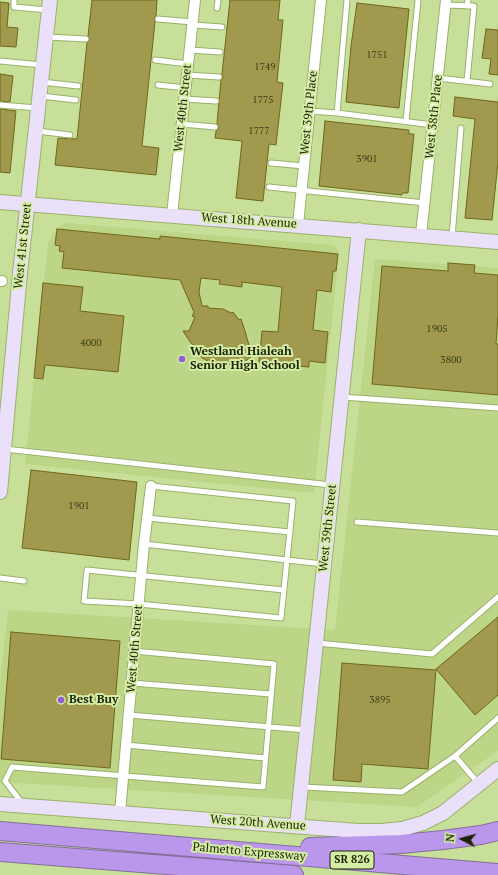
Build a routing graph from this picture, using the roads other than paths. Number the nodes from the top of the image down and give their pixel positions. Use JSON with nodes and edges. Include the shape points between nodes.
{"nodes":[{"id":1,"x":14,"y":0,"type":"edge"},
{"id":2,"x":195,"y":0,"type":"edge"},
{"id":3,"x":218,"y":0,"type":"edge"},
{"id":4,"x":321,"y":0,"type":"edge"},
{"id":5,"x":347,"y":0,"type":"edge"},
{"id":6,"x":418,"y":0,"type":"edge"},
{"id":7,"x":468,"y":0,"type":"edge"},
{"id":8,"x":446,"y":2,"type":"edge"},
{"id":9,"x":50,"y":5,"type":"edge"},
{"id":10,"x":467,"y":6,"type":"junction"},
{"id":11,"x":217,"y":8,"type":"dead end"},
{"id":12,"x":158,"y":19,"type":"dead end"},
{"id":13,"x":193,"y":24,"type":"junction"},
{"id":14,"x":222,"y":27,"type":"dead end"},
{"id":15,"x":46,"y":37,"type":"junction"},
{"id":16,"x":86,"y":39,"type":"dead end"},
{"id":17,"x":190,"y":50,"type":"junction"},
{"id":18,"x":220,"y":52,"type":"dead end"},
{"id":19,"x":154,"y":60,"type":"dead end"},
{"id":20,"x":0,"y":61,"type":"edge"},
{"id":21,"x":188,"y":64,"type":"junction"},
{"id":22,"x":43,"y":65,"type":"junction"},
{"id":23,"x":187,"y":75,"type":"junction"},
{"id":24,"x":219,"y":78,"type":"dead end"},
{"id":25,"x":438,"y":78,"type":"junction"},
{"id":26,"x":467,"y":81,"type":"junction"},
{"id":27,"x":490,"y":84,"type":"dead end"},
{"id":28,"x":158,"y":85,"type":"dead end"},
{"id":29,"x":78,"y":86,"type":"dead end"},
{"id":30,"x":186,"y":88,"type":"junction"},
{"id":31,"x":40,"y":96,"type":"junction"},
{"id":32,"x":184,"y":99,"type":"junction"},
{"id":33,"x":76,"y":100,"type":"dead end"},
{"id":34,"x":216,"y":101,"type":"dead end"},
{"id":35,"x":0,"y":105,"type":"edge"},
{"id":36,"x":310,"y":111,"type":"junction"},
{"id":37,"x":337,"y":113,"type":"junction"},
{"id":38,"x":406,"y":121,"type":"junction"},
{"id":39,"x":182,"y":124,"type":"junction"},
{"id":40,"x":433,"y":125,"type":"junction"},
{"id":41,"x":215,"y":127,"type":"dead end"},
{"id":42,"x":461,"y":128,"type":"dead end"},
{"id":43,"x":36,"y":131,"type":"junction"},
{"id":44,"x":70,"y":135,"type":"dead end"},
{"id":45,"x":271,"y":163,"type":"dead end"},
{"id":46,"x":304,"y":166,"type":"junction"},
{"id":47,"x":269,"y":187,"type":"dead end"},
{"id":48,"x":302,"y":190,"type":"junction"},
{"id":49,"x":0,"y":202,"type":"edge"},
{"id":50,"x":425,"y":203,"type":"junction"},
{"id":51,"x":28,"y":204,"type":"junction"},
{"id":52,"x":172,"y":215,"type":"junction"},
{"id":53,"x":298,"y":225,"type":"junction"},
{"id":54,"x":359,"y":230,"type":"junction"},
{"id":55,"x":421,"y":235,"type":"junction"},
{"id":56,"x":452,"y":238,"type":"junction"},
{"id":57,"x":498,"y":242,"type":"edge"},
{"id":58,"x":341,"y":397,"type":"junction"},
{"id":59,"x":498,"y":408,"type":"edge"},
{"id":60,"x":4,"y":449,"type":"junction"},
{"id":61,"x":332,"y":485,"type":"junction"},
{"id":62,"x":151,"y":486,"type":"joint"},
{"id":63,"x":0,"y":492,"type":"edge"},
{"id":64,"x":147,"y":518,"type":"junction"},
{"id":65,"x":358,"y":522,"type":"dead end"},
{"id":66,"x":290,"y":532,"type":"junction"},
{"id":67,"x":498,"y":533,"type":"edge"},
{"id":68,"x":144,"y":544,"type":"junction"},
{"id":69,"x":287,"y":561,"type":"junction"},
{"id":70,"x":324,"y":564,"type":"junction"},
{"id":71,"x":142,"y":576,"type":"junction"},
{"id":72,"x":0,"y":578,"type":"edge"},
{"id":73,"x":24,"y":581,"type":"dead end"},
{"id":74,"x":284,"y":590,"type":"junction"},
{"id":75,"x":498,"y":596,"type":"edge"},
{"id":76,"x":139,"y":604,"type":"junction"},
{"id":77,"x":316,"y":643,"type":"junction"},
{"id":78,"x":134,"y":651,"type":"junction"},
{"id":79,"x":132,"y":682,"type":"junction"},
{"id":80,"x":271,"y":694,"type":"junction"},
{"id":81,"x":129,"y":715,"type":"junction"},
{"id":82,"x":498,"y":718,"type":"edge"},
{"id":83,"x":268,"y":727,"type":"junction"},
{"id":84,"x":307,"y":730,"type":"junction"},
{"id":85,"x":126,"y":745,"type":"junction"},
{"id":86,"x":455,"y":756,"type":"junction"},
{"id":87,"x":265,"y":758,"type":"junction"},
{"id":88,"x":498,"y":769,"type":"edge"},
{"id":89,"x":123,"y":776,"type":"junction"},
{"id":90,"x":480,"y":784,"type":"junction"},
{"id":91,"x":301,"y":787,"type":"junction"},
{"id":92,"x":0,"y":804,"type":"edge"},
{"id":93,"x":24,"y":805,"type":"junction"},
{"id":94,"x":120,"y":812,"type":"junction"},
{"id":95,"x":297,"y":826,"type":"junction"},
{"id":96,"x":0,"y":831,"type":"edge"},
{"id":97,"x":498,"y":831,"type":"edge"},
{"id":98,"x":206,"y":848,"type":"junction"},
{"id":99,"x":0,"y":852,"type":"edge"},
{"id":100,"x":498,"y":873,"type":"edge"},
{"id":101,"x":294,"y":875,"type":"edge"}],
"edges":[{"from":1,"to":9,"type":"lane","via":[[14,7]]},
{"from":2,"to":13,"type":"street","name":"West 40th Street"},
{"from":3,"to":11,"type":"lane"},
{"from":4,"to":36,"type":"street","name":"West 39th Place"},
{"from":5,"to":37,"type":"lane"},
{"from":6,"to":38,"type":"lane"},
{"from":7,"to":10,"type":"lane"},
{"from":8,"to":10,"type":"lane"},
{"from":8,"to":25,"type":"street","name":"West 38th Place"},
{"from":9,"to":15,"type":"street","name":"West 41st Street"},
{"from":10,"to":26,"type":"lane","via":[[474,6]]},
{"from":12,"to":13,"type":"lane"},
{"from":13,"to":14,"type":"lane"},
{"from":13,"to":17,"type":"street","name":"West 40th Street"},
{"from":15,"to":16,"type":"lane"},
{"from":15,"to":22,"type":"street","name":"West 41st Street"},
{"from":17,"to":18,"type":"lane"},
{"from":17,"to":21,"type":"street","name":"West 40th Street"},
{"from":19,"to":21,"type":"lane"},
{"from":20,"to":22,"type":"lane"},
{"from":21,"to":23,"type":"street","name":"West 40th Street"},
{"from":22,"to":31,"type":"street","name":"West 41st Street"},
{"from":23,"to":24,"type":"lane"},
{"from":23,"to":30,"type":"street","name":"West 40th Street"},
{"from":25,"to":26,"type":"lane"},
{"from":25,"to":40,"type":"street","name":"West 38th Place"},
{"from":26,"to":27,"type":"lane"},
{"from":28,"to":30,"type":"lane"},
{"from":29,"to":31,"type":"lane"},
{"from":30,"to":32,"type":"street","name":"West 40th Street"},
{"from":31,"to":33,"type":"lane"},
{"from":31,"to":35,"type":"lane"},
{"from":31,"to":43,"type":"street","name":"West 41st Street"},
{"from":32,"to":34,"type":"lane"},
{"from":32,"to":39,"type":"street","name":"West 40th Street"},
{"from":36,"to":37,"type":"lane"},
{"from":36,"to":46,"type":"street","name":"West 39th Place"},
{"from":37,"to":38,"type":"lane"},
{"from":38,"to":40,"type":"lane"},
{"from":39,"to":41,"type":"lane"},
{"from":39,"to":52,"type":"street","name":"West 40th Street"},
{"from":40,"to":50,"type":"street","name":"West 38th Place"},
{"from":42,"to":56,"type":"lane"},
{"from":43,"to":44,"type":"lane"},
{"from":43,"to":51,"type":"street","name":"West 41st Street"},
{"from":45,"to":46,"type":"lane"},
{"from":46,"to":48,"type":"street","name":"West 39th Place"},
{"from":47,"to":48,"type":"lane"},
{"from":48,"to":50,"type":"lane"},
{"from":48,"to":53,"type":"street","name":"West 39th Place"},
{"from":49,"to":51,"type":"street","name":"West 18th Avenue"},
{"from":50,"to":55,"type":"street","name":"West 38th Place"},
{"from":51,"to":52,"type":"street","name":"West 18th Avenue"},
{"from":51,"to":60,"type":"street","name":"West 41st Street"},
{"from":52,"to":53,"type":"street","name":"West 18th Avenue"},
{"from":53,"to":54,"type":"street","name":"West 18th Avenue"},
{"from":54,"to":55,"type":"street","name":"West 18th Avenue"},
{"from":54,"to":58,"type":"street","name":"West 39th Street"},
{"from":55,"to":56,"type":"street","name":"West 18th Avenue"},
{"from":56,"to":57,"type":"street","name":"West 18th Avenue"},
{"from":58,"to":59,"type":"lane"},
{"from":58,"to":61,"type":"street","name":"West 39th Street"},
{"from":60,"to":61,"type":"lane"},
{"from":60,"to":63,"type":"street","name":"West 41st Street"},
{"from":61,"to":70,"type":"street","name":"West 39th Street"},
{"from":62,"to":64,"type":"street","name":"West 40th Street"},
{"from":62,"to":66,"type":"lane","via":[[293,500]]},
{"from":64,"to":66,"type":"lane"},
{"from":64,"to":68,"type":"street","name":"West 40th Street"},
{"from":65,"to":67,"type":"lane"},
{"from":66,"to":69,"type":"lane"},
{"from":68,"to":69,"type":"lane"},
{"from":68,"to":71,"type":"street","name":"West 40th Street"},
{"from":69,"to":70,"type":"lane"},
{"from":69,"to":74,"type":"lane"},
{"from":70,"to":77,"type":"street","name":"West 39th Street"},
{"from":71,"to":74,"type":"lane"},
{"from":71,"to":76,"type":"street","name":"West 40th Street"},
{"from":71,"to":76,"type":"lane","via":[[87,570],[84,600]]},
{"from":72,"to":73,"type":"lane"},
{"from":74,"to":76,"type":"lane","via":[[281,618]]},
{"from":75,"to":77,"type":"lane","via":[[432,654]]},
{"from":76,"to":78,"type":"street","name":"West 40th Street"},
{"from":77,"to":84,"type":"street","name":"West 39th Street"},
{"from":78,"to":79,"type":"street","name":"West 40th Street"},
{"from":78,"to":80,"type":"lane","via":[[274,664]]},
{"from":79,"to":80,"type":"lane"},
{"from":79,"to":81,"type":"street","name":"West 40th Street"},
{"from":80,"to":83,"type":"lane"},
{"from":81,"to":83,"type":"lane"},
{"from":81,"to":85,"type":"street","name":"West 40th Street"},
{"from":82,"to":86,"type":"lane"},
{"from":83,"to":84,"type":"lane"},
{"from":83,"to":87,"type":"lane"},
{"from":84,"to":91,"type":"street","name":"West 39th Street"},
{"from":85,"to":87,"type":"lane"},
{"from":85,"to":89,"type":"street","name":"West 40th Street"},
{"from":86,"to":90,"type":"lane"},
{"from":86,"to":91,"type":"lane","via":[[402,792]]},
{"from":87,"to":89,"type":"lane","via":[[263,786]]},
{"from":88,"to":90,"type":"street","name":"West 20th Avenue"},
{"from":89,"to":93,"type":"lane","via":[[12,767],[5,781]]},
{"from":89,"to":94,"type":"street","name":"West 40th Street"},
{"from":90,"to":95,"type":"street","name":"West 20th Avenue","via":[[443,813],[423,823],[402,829],[358,831]]},
{"from":91,"to":95,"type":"street","name":"West 39th Street"},
{"from":92,"to":93,"type":"street","name":"West 20th Avenue"},
{"from":93,"to":94,"type":"street","name":"West 20th Avenue"},
{"from":94,"to":95,"type":"street","name":"West 20th Avenue"},
{"from":96,"to":98,"type":"highway","name":"Palmetto Expressway","number":"SR 826"},
{"from":97,"to":98,"type":"highway","via":[[401,844]]},
{"from":98,"to":100,"type":"highway","name":"Palmetto Expressway","number":"SR 826"},
{"from":99,"to":101,"type":"highway"}]}
